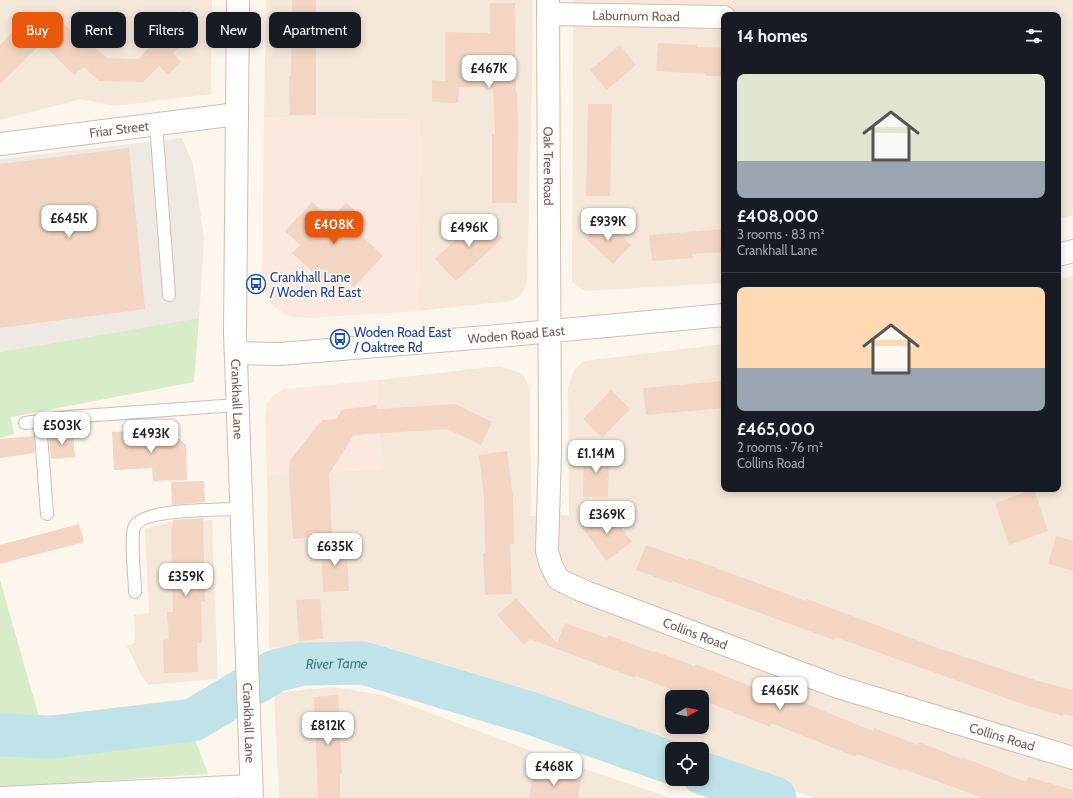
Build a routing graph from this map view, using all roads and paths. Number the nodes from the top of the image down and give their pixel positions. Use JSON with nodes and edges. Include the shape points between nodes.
{"nodes":[{"id":1,"x":238,"y":0,"type":"edge"},
{"id":2,"x":548,"y":7,"type":"edge"},
{"id":3,"x":721,"y":17,"type":"edge"},
{"id":4,"x":237,"y":114,"type":"junction"},
{"id":5,"x":156,"y":124,"type":"junction"},
{"id":6,"x":0,"y":144,"type":"edge"},
{"id":7,"x":1073,"y":251,"type":"edge"},
{"id":8,"x":1061,"y":254,"type":"edge"},
{"id":9,"x":169,"y":295,"type":"dead end"},
{"id":10,"x":721,"y":315,"type":"edge"},
{"id":11,"x":549,"y":331,"type":"junction"},
{"id":12,"x":236,"y":354,"type":"junction"},
{"id":13,"x":237,"y":405,"type":"junction"},
{"id":14,"x":40,"y":421,"type":"junction"},
{"id":15,"x":25,"y":424,"type":"dead end"},
{"id":16,"x":242,"y":509,"type":"junction"},
{"id":17,"x":47,"y":514,"type":"dead end"},
{"id":18,"x":136,"y":592,"type":"dead end"},
{"id":19,"x":1073,"y":758,"type":"edge"},
{"id":20,"x":252,"y":792,"type":"edge"},
{"id":21,"x":71,"y":796,"type":"edge"},
{"id":22,"x":0,"y":798,"type":"edge"}],
"edges":[{"from":1,"to":4,"type":"street","name":"Crankhall Lane"},
{"from":2,"to":3,"type":"street","name":"Laburnum Road"},
{"from":2,"to":11,"type":"street","name":"Oak Tree Road"},
{"from":4,"to":5,"type":"street","name":"Friar Street"},
{"from":4,"to":12,"type":"street","name":"Crankhall Lane"},
{"from":5,"to":6,"type":"street","name":"Friar Street"},
{"from":5,"to":9,"type":"lane"},
{"from":7,"to":8,"type":"street"},
{"from":10,"to":11,"type":"street","name":"Woden Road East"},
{"from":11,"to":12,"type":"street","name":"Woden Road East","via":[[280,354]]},
{"from":11,"to":19,"type":"street","name":"Collins Road","via":[[550,452],[546,551],[558,579],[583,591],[838,687]]},
{"from":12,"to":13,"type":"street","name":"Crankhall Lane"},
{"from":13,"to":14,"type":"lane"},
{"from":13,"to":16,"type":"street","name":"Crankhall Lane"},
{"from":14,"to":15,"type":"lane"},
{"from":14,"to":17,"type":"lane"},
{"from":16,"to":18,"type":"lane","via":[[173,511],[138,521],[134,527],[133,541]]},
{"from":16,"to":20,"type":"street","name":"Crankhall Lane"},
{"from":20,"to":21,"type":"street"},
{"from":21,"to":22,"type":"street"}]}
